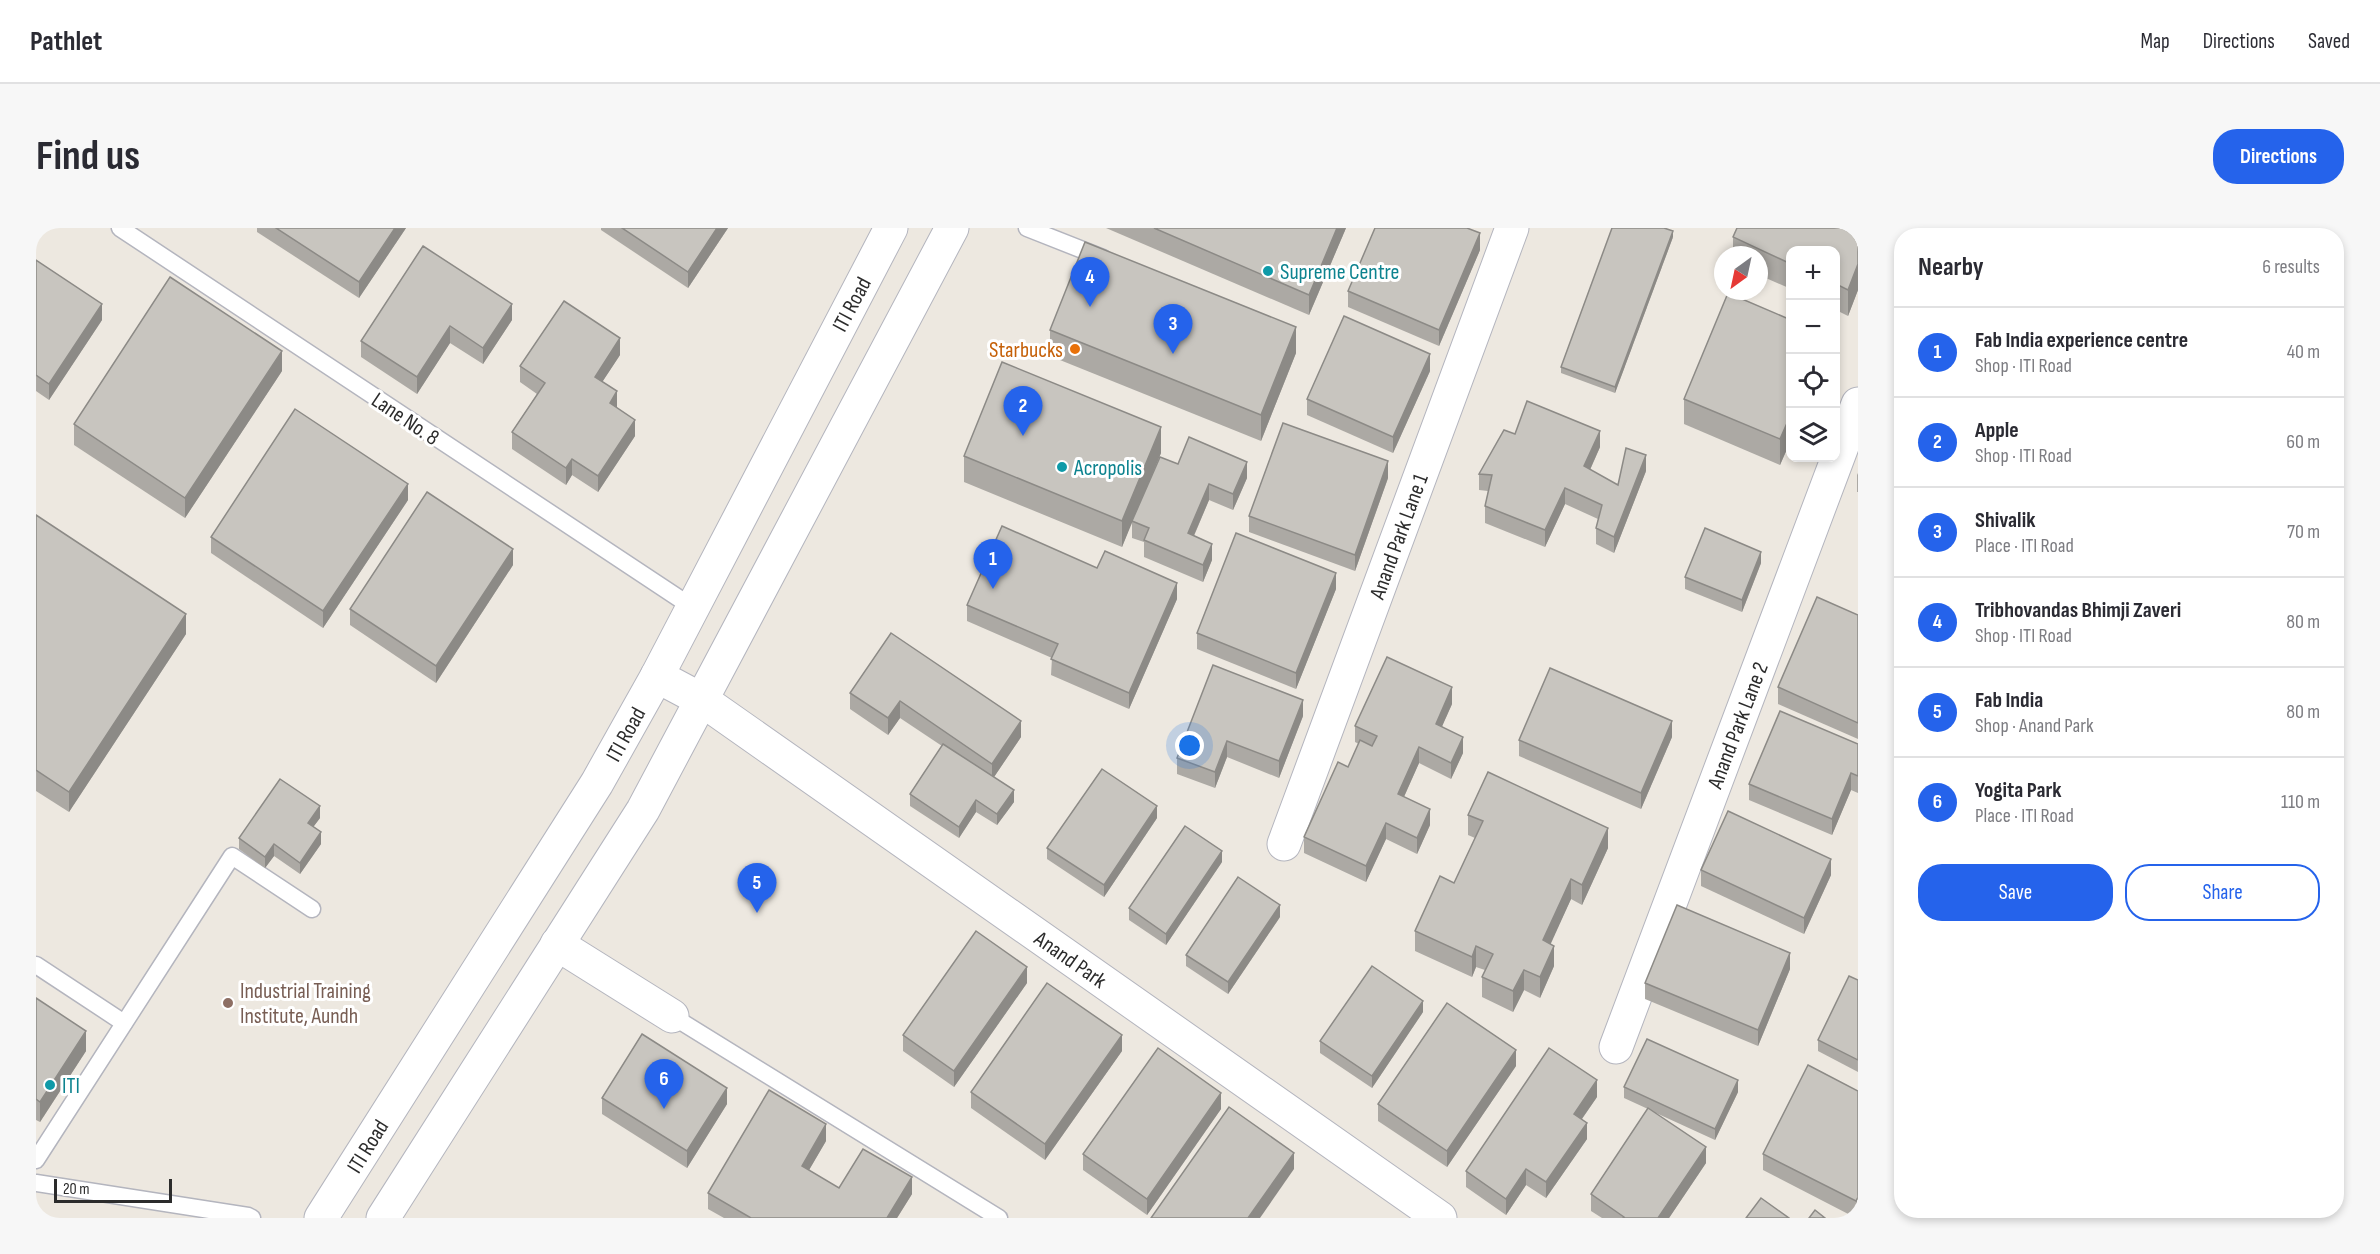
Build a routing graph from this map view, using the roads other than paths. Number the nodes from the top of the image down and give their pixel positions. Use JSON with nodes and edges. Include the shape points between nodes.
{"nodes":[{"id":1,"x":120,"y":228,"type":"edge"},
{"id":2,"x":952,"y":228,"type":"edge"},
{"id":3,"x":1027,"y":228,"type":"edge"},
{"id":4,"x":1512,"y":228,"type":"edge"},
{"id":5,"x":888,"y":230,"type":"edge"},
{"id":6,"x":1114,"y":263,"type":"edge"},
{"id":7,"x":1858,"y":404,"type":"edge"},
{"id":8,"x":692,"y":608,"type":"junction"},
{"id":9,"x":657,"y":676,"type":"junction"},
{"id":10,"x":702,"y":700,"type":"junction"},
{"id":11,"x":1284,"y":844,"type":"dead end"},
{"id":12,"x":312,"y":909,"type":"dead end"},
{"id":13,"x":557,"y":944,"type":"junction"},
{"id":14,"x":36,"y":965,"type":"edge"},
{"id":15,"x":672,"y":1016,"type":"joint"},
{"id":16,"x":124,"y":1023,"type":"junction"},
{"id":17,"x":1616,"y":1047,"type":"dead end"},
{"id":18,"x":36,"y":1160,"type":"edge"},
{"id":19,"x":36,"y":1183,"type":"edge"},
{"id":20,"x":252,"y":1218,"type":"edge"},
{"id":21,"x":321,"y":1218,"type":"edge"},
{"id":22,"x":383,"y":1218,"type":"edge"},
{"id":23,"x":999,"y":1218,"type":"edge"},
{"id":24,"x":1440,"y":1218,"type":"edge"}],
"edges":[{"from":1,"to":8,"type":"lane","name":"Lane No. 8"},
{"from":2,"to":10,"type":"street"},
{"from":3,"to":6,"type":"lane"},
{"from":4,"to":11,"type":"street","name":"Anand Park Lane 1"},
{"from":5,"to":8,"type":"street","name":"ITI Road"},
{"from":7,"to":17,"type":"street","name":"Anand Park Lane 2"},
{"from":8,"to":9,"type":"street","name":"ITI Road"},
{"from":9,"to":10,"type":"street","name":"Anand Park"},
{"from":9,"to":21,"type":"street","name":"ITI Road","via":[[597,783]]},
{"from":10,"to":13,"type":"street","via":[[643,810]]},
{"from":10,"to":24,"type":"street","name":"Anand Park"},
{"from":12,"to":16,"type":"lane","via":[[232,856]]},
{"from":13,"to":15,"type":"street"},
{"from":13,"to":22,"type":"street"},
{"from":14,"to":16,"type":"lane"},
{"from":15,"to":23,"type":"lane"},
{"from":16,"to":18,"type":"lane"},
{"from":19,"to":20,"type":"lane"}]}
